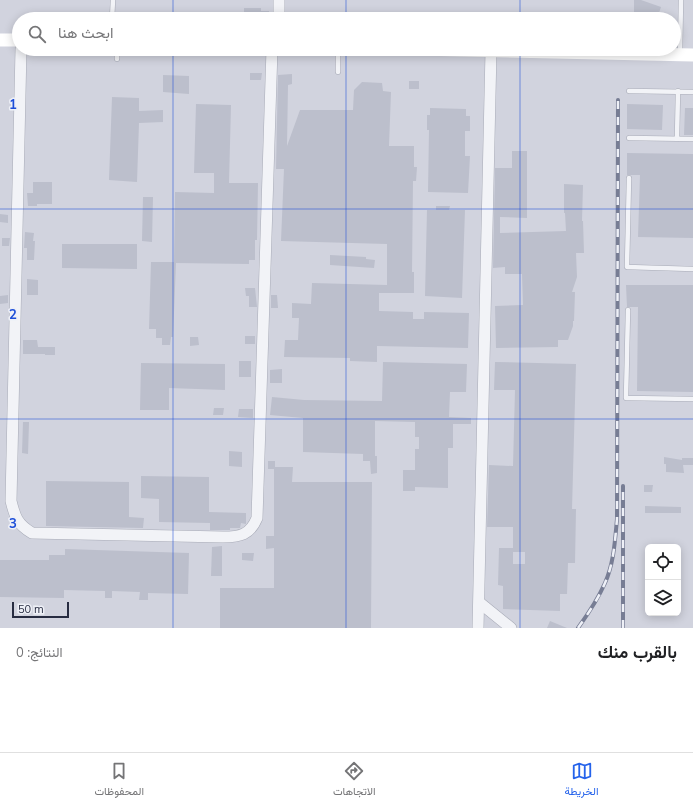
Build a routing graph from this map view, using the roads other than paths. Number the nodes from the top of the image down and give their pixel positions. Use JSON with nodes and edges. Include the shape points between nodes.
{"nodes":[{"id":1,"x":113,"y":0,"type":"edge"},
{"id":2,"x":279,"y":0,"type":"edge"},
{"id":3,"x":681,"y":0,"type":"edge"},
{"id":4,"x":112,"y":12,"type":"edge"},
{"id":5,"x":279,"y":12,"type":"edge"},
{"id":6,"x":681,"y":12,"type":"edge"},
{"id":7,"x":0,"y":40,"type":"edge"},
{"id":8,"x":12,"y":40,"type":"edge"},
{"id":9,"x":681,"y":55,"type":"edge"},
{"id":10,"x":21,"y":56,"type":"edge"},
{"id":11,"x":272,"y":56,"type":"edge"},
{"id":12,"x":338,"y":56,"type":"edge"},
{"id":13,"x":492,"y":56,"type":"edge"},
{"id":14,"x":693,"y":56,"type":"edge"},
{"id":15,"x":338,"y":72,"type":"dead end"},
{"id":16,"x":629,"y":91,"type":"dead end"},
{"id":17,"x":678,"y":91,"type":"junction"},
{"id":18,"x":693,"y":92,"type":"edge"},
{"id":19,"x":629,"y":138,"type":"dead end"},
{"id":20,"x":677,"y":138,"type":"junction"},
{"id":21,"x":693,"y":139,"type":"edge"},
{"id":22,"x":629,"y":178,"type":"dead end"},
{"id":23,"x":693,"y":269,"type":"edge"},
{"id":24,"x":628,"y":310,"type":"dead end"},
{"id":25,"x":693,"y":399,"type":"edge"},
{"id":26,"x":480,"y":603,"type":"junction"},
{"id":27,"x":478,"y":628,"type":"edge"},
{"id":28,"x":511,"y":628,"type":"edge"}],
"edges":[{"from":1,"to":4,"type":"lane"},
{"from":2,"to":5,"type":"street"},
{"from":3,"to":6,"type":"lane"},
{"from":7,"to":8,"type":"main road"},
{"from":9,"to":14,"type":"main road"},
{"from":10,"to":11,"type":"street","via":[[23,110],[11,501],[15,517],[22,527],[32,533],[235,537],[253,527],[257,518]]},
{"from":12,"to":15,"type":"lane"},
{"from":13,"to":26,"type":"street"},
{"from":16,"to":17,"type":"lane"},
{"from":17,"to":18,"type":"lane"},
{"from":17,"to":20,"type":"lane"},
{"from":19,"to":20,"type":"lane"},
{"from":20,"to":21,"type":"lane"},
{"from":22,"to":23,"type":"lane","via":[[627,267]]},
{"from":24,"to":25,"type":"lane","via":[[626,398]]},
{"from":26,"to":27,"type":"street"},
{"from":26,"to":28,"type":"street"}]}
